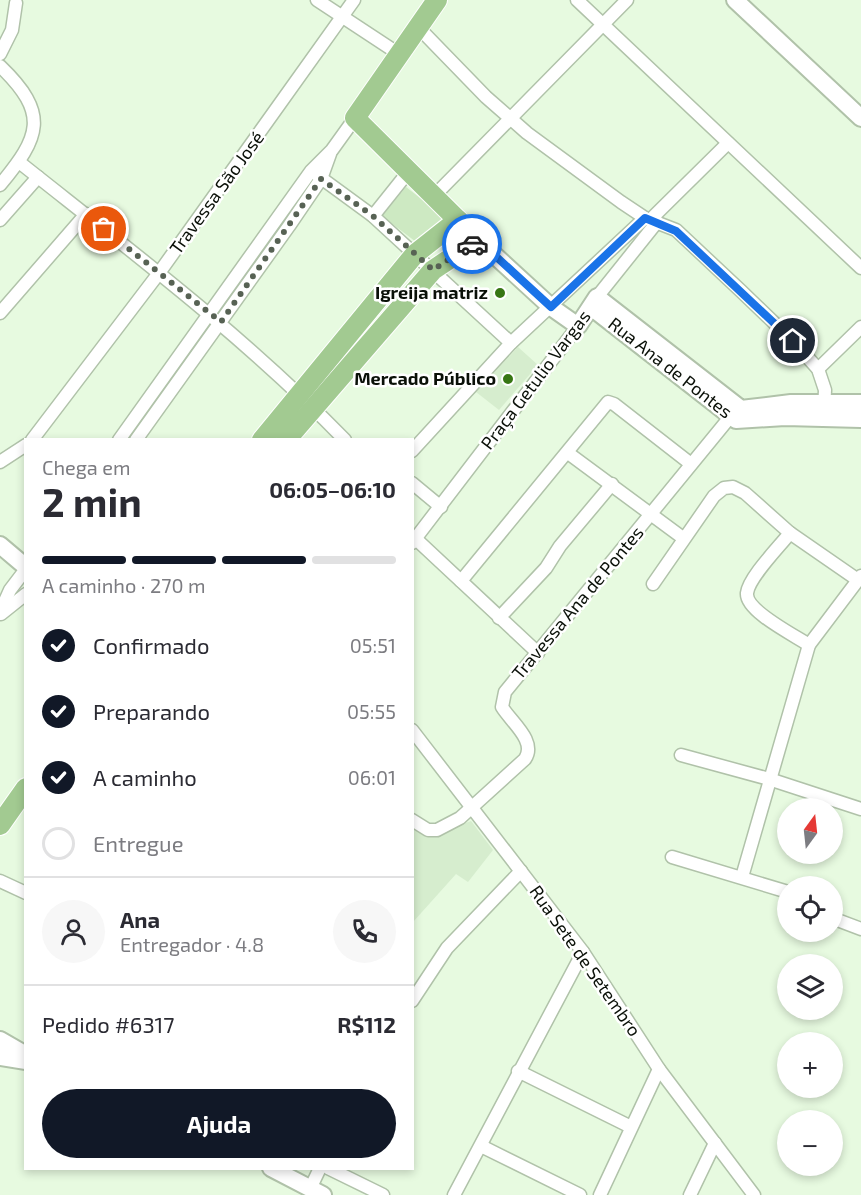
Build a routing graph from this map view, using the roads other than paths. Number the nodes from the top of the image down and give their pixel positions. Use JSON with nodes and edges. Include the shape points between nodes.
{"nodes":[{"id":1,"x":317,"y":0,"type":"edge"},
{"id":2,"x":354,"y":0,"type":"edge"},
{"id":3,"x":437,"y":0,"type":"edge"},
{"id":4,"x":577,"y":0,"type":"edge"},
{"id":5,"x":627,"y":0,"type":"edge"},
{"id":6,"x":735,"y":0,"type":"edge"},
{"id":7,"x":16,"y":3,"type":"dead end"},
{"id":8,"x":342,"y":18,"type":"junction"},
{"id":9,"x":604,"y":25,"type":"junction"},
{"id":10,"x":418,"y":27,"type":"junction"},
{"id":11,"x":0,"y":54,"type":"edge"},
{"id":12,"x":399,"y":54,"type":"junction"},
{"id":13,"x":0,"y":66,"type":"edge"},
{"id":14,"x":355,"y":118,"type":"junction"},
{"id":15,"x":861,"y":118,"type":"edge"},
{"id":16,"x":511,"y":119,"type":"junction"},
{"id":17,"x":728,"y":143,"type":"junction"},
{"id":18,"x":19,"y":162,"type":"junction"},
{"id":19,"x":409,"y":171,"type":"junction"},
{"id":20,"x":316,"y":175,"type":"junction"},
{"id":21,"x":38,"y":177,"type":"junction"},
{"id":22,"x":0,"y":185,"type":"edge"},
{"id":23,"x":434,"y":196,"type":"junction"},
{"id":24,"x":86,"y":214,"type":"junction"},
{"id":25,"x":373,"y":216,"type":"junction"},
{"id":26,"x":0,"y":220,"type":"edge"},
{"id":27,"x":458,"y":220,"type":"junction"},
{"id":28,"x":651,"y":220,"type":"junction"},
{"id":29,"x":478,"y":240,"type":"junction"},
{"id":30,"x":415,"y":254,"type":"junction"},
{"id":31,"x":861,"y":267,"type":"edge"},
{"id":32,"x":433,"y":270,"type":"junction"},
{"id":33,"x":159,"y":273,"type":"junction"},
{"id":34,"x":594,"y":302,"type":"junction"},
{"id":35,"x":551,"y":307,"type":"junction"},
{"id":36,"x":0,"y":313,"type":"edge"},
{"id":37,"x":209,"y":314,"type":"junction"},
{"id":38,"x":221,"y":322,"type":"junction"},
{"id":39,"x":578,"y":326,"type":"junction"},
{"id":40,"x":861,"y":327,"type":"edge"},
{"id":41,"x":512,"y":343,"type":"junction"},
{"id":42,"x":818,"y":369,"type":"junction"},
{"id":43,"x":307,"y":400,"type":"junction"},
{"id":44,"x":861,"y":403,"type":"edge"},
{"id":45,"x":824,"y":410,"type":"junction"},
{"id":46,"x":734,"y":413,"type":"junction"},
{"id":47,"x":861,"y":419,"type":"edge"},
{"id":48,"x":34,"y":438,"type":"edge"},
{"id":49,"x":120,"y":438,"type":"edge"},
{"id":50,"x":137,"y":438,"type":"edge"},
{"id":51,"x":264,"y":438,"type":"edge"},
{"id":52,"x":287,"y":438,"type":"edge"},
{"id":53,"x":343,"y":438,"type":"edge"},
{"id":54,"x":24,"y":447,"type":"edge"},
{"id":55,"x":414,"y":450,"type":"edge"},
{"id":56,"x":568,"y":453,"type":"junction"},
{"id":57,"x":5,"y":459,"type":"edge"},
{"id":58,"x":691,"y":464,"type":"junction"},
{"id":59,"x":0,"y":471,"type":"edge"},
{"id":60,"x":612,"y":484,"type":"junction"},
{"id":61,"x":414,"y":485,"type":"edge"},
{"id":62,"x":441,"y":507,"type":"junction"},
{"id":63,"x":652,"y":514,"type":"junction"},
{"id":64,"x":790,"y":534,"type":"junction"},
{"id":65,"x":683,"y":538,"type":"junction"},
{"id":66,"x":415,"y":541,"type":"edge"},
{"id":67,"x":0,"y":545,"type":"edge"},
{"id":68,"x":24,"y":566,"type":"edge"},
{"id":69,"x":24,"y":570,"type":"edge"},
{"id":70,"x":859,"y":578,"type":"edge"},
{"id":71,"x":461,"y":581,"type":"junction"},
{"id":72,"x":652,"y":584,"type":"dead end"},
{"id":73,"x":5,"y":588,"type":"edge"},
{"id":74,"x":24,"y":593,"type":"edge"},
{"id":75,"x":24,"y":596,"type":"edge"},
{"id":76,"x":0,"y":614,"type":"edge"},
{"id":77,"x":499,"y":618,"type":"junction"},
{"id":78,"x":810,"y":645,"type":"junction"},
{"id":79,"x":538,"y":653,"type":"junction"},
{"id":80,"x":414,"y":732,"type":"edge"},
{"id":81,"x":681,"y":755,"type":"dead end"},
{"id":82,"x":769,"y":779,"type":"junction"},
{"id":83,"x":24,"y":791,"type":"edge"},
{"id":84,"x":476,"y":802,"type":"junction"},
{"id":85,"x":861,"y":809,"type":"edge"},
{"id":86,"x":414,"y":822,"type":"edge"},
{"id":87,"x":0,"y":825,"type":"edge"},
{"id":88,"x":672,"y":857,"type":"dead end"},
{"id":89,"x":521,"y":872,"type":"junction"},
{"id":90,"x":742,"y":877,"type":"junction"},
{"id":91,"x":0,"y":881,"type":"edge"},
{"id":92,"x":777,"y":888,"type":"edge"},
{"id":93,"x":24,"y":892,"type":"edge"},
{"id":94,"x":843,"y":922,"type":"edge"},
{"id":95,"x":861,"y":929,"type":"edge"},
{"id":96,"x":583,"y":952,"type":"junction"},
{"id":97,"x":414,"y":998,"type":"edge"},
{"id":98,"x":0,"y":1040,"type":"edge"},
{"id":99,"x":24,"y":1054,"type":"edge"},
{"id":100,"x":0,"y":1057,"type":"edge"},
{"id":101,"x":24,"y":1061,"type":"edge"},
{"id":102,"x":659,"y":1069,"type":"junction"},
{"id":103,"x":518,"y":1071,"type":"junction"},
{"id":104,"x":631,"y":1127,"type":"junction"},
{"id":105,"x":715,"y":1143,"type":"junction"},
{"id":106,"x":481,"y":1146,"type":"junction"},
{"id":107,"x":275,"y":1170,"type":"edge"},
{"id":108,"x":320,"y":1170,"type":"edge"},
{"id":109,"x":332,"y":1170,"type":"edge"},
{"id":110,"x":316,"y":1192,"type":"edge"},
{"id":111,"x":383,"y":1195,"type":"edge"},
{"id":112,"x":454,"y":1195,"type":"edge"},
{"id":113,"x":580,"y":1195,"type":"edge"},
{"id":114,"x":600,"y":1195,"type":"edge"},
{"id":115,"x":690,"y":1195,"type":"edge"},
{"id":116,"x":754,"y":1195,"type":"edge"}],
"edges":[{"from":1,"to":8,"type":"street"},
{"from":2,"to":8,"type":"street","name":"Travessa São José"},
{"from":3,"to":10,"type":"main road"},
{"from":4,"to":9,"type":"street"},
{"from":5,"to":9,"type":"street"},
{"from":6,"to":15,"type":"main road"},
{"from":7,"to":11,"type":"street","via":[[12,30]]},
{"from":8,"to":12,"type":"street"},
{"from":8,"to":33,"type":"street","name":"Travessa São José"},
{"from":9,"to":16,"type":"street"},
{"from":9,"to":17,"type":"street"},
{"from":10,"to":12,"type":"main road"},
{"from":10,"to":16,"type":"street"},
{"from":12,"to":14,"type":"main road"},
{"from":13,"to":18,"type":"street","via":[[22,87],[29,103],[34,131]]},
{"from":14,"to":19,"type":"main road"},
{"from":14,"to":20,"type":"street"},
{"from":16,"to":23,"type":"street"},
{"from":16,"to":28,"type":"street"},
{"from":17,"to":28,"type":"street","name":"Praça Getulio Vargas"},
{"from":17,"to":31,"type":"street"},
{"from":18,"to":21,"type":"street"},
{"from":18,"to":22,"type":"street"},
{"from":19,"to":23,"type":"main road"},
{"from":19,"to":25,"type":"street"},
{"from":20,"to":25,"type":"street"},
{"from":20,"to":37,"type":"street"},
{"from":20,"to":38,"type":"street"},
{"from":21,"to":24,"type":"street"},
{"from":21,"to":26,"type":"street"},
{"from":23,"to":27,"type":"main road"},
{"from":24,"to":33,"type":"street"},
{"from":24,"to":36,"type":"street"},
{"from":25,"to":30,"type":"street"},
{"from":27,"to":29,"type":"main road"},
{"from":27,"to":30,"type":"main road"},
{"from":28,"to":34,"type":"street","name":"Praça Getulio Vargas"},
{"from":28,"to":35,"type":"street","name":"Praça Getulio Vargas"},
{"from":28,"to":42,"type":"street","via":[[676,231]]},
{"from":29,"to":32,"type":"main road"},
{"from":29,"to":35,"type":"main road"},
{"from":30,"to":32,"type":"street"},
{"from":30,"to":43,"type":"main road"},
{"from":32,"to":41,"type":"street"},
{"from":32,"to":43,"type":"main road"},
{"from":33,"to":37,"type":"street"},
{"from":33,"to":48,"type":"street","name":"Travessa São José"},
{"from":34,"to":39,"type":"main road","name":"Praça Getulio Vargas"},
{"from":34,"to":46,"type":"main road","name":"Rua Ana de Pontes","via":[[639,327]]},
{"from":35,"to":39,"type":"main road"},
{"from":35,"to":41,"type":"street","name":"Praça Getulio Vargas"},
{"from":37,"to":38,"type":"street"},
{"from":37,"to":49,"type":"street"},
{"from":38,"to":43,"type":"street"},
{"from":38,"to":50,"type":"street"},
{"from":39,"to":62,"type":"street","name":"Praça Getulio Vargas"},
{"from":40,"to":42,"type":"street"},
{"from":41,"to":55,"type":"street","name":"Praça Getulio Vargas"},
{"from":42,"to":45,"type":"street","via":[[825,390]]},
{"from":43,"to":51,"type":"main road"},
{"from":43,"to":52,"type":"main road"},
{"from":43,"to":53,"type":"street"},
{"from":44,"to":45,"type":"main road","name":"Rua Ana de Pontes"},
{"from":45,"to":46,"type":"main road","name":"Rua Ana de Pontes","via":[[770,404]]},
{"from":45,"to":47,"type":"main road","name":"Rua Ana de Pontes"},
{"from":46,"to":58,"type":"street","name":"Travessa Ana de Pontes"},
{"from":54,"to":57,"type":"street"},
{"from":56,"to":58,"type":"street","via":[[608,402]]},
{"from":56,"to":60,"type":"street"},
{"from":56,"to":71,"type":"street"},
{"from":57,"to":59,"type":"street"},
{"from":58,"to":63,"type":"street","name":"Travessa Ana de Pontes"},
{"from":60,"to":63,"type":"street"},
{"from":60,"to":77,"type":"street","via":[[546,568]]},
{"from":61,"to":62,"type":"street"},
{"from":62,"to":66,"type":"street","name":"Praça Getulio Vargas"},
{"from":63,"to":65,"type":"street"},
{"from":63,"to":79,"type":"street","name":"Travessa Ana de Pontes"},
{"from":64,"to":65,"type":"street","via":[[756,501],[734,487],[724,488],[714,496]]},
{"from":64,"to":70,"type":"street"},
{"from":64,"to":78,"type":"street","via":[[750,586],[748,599],[768,619]]},
{"from":65,"to":72,"type":"street"},
{"from":66,"to":71,"type":"street"},
{"from":67,"to":68,"type":"main road"},
{"from":69,"to":73,"type":"street"},
{"from":70,"to":78,"type":"street"},
{"from":71,"to":77,"type":"street"},
{"from":73,"to":74,"type":"street"},
{"from":73,"to":76,"type":"street"},
{"from":75,"to":76,"type":"street"},
{"from":77,"to":79,"type":"street"},
{"from":78,"to":82,"type":"street"},
{"from":79,"to":84,"type":"street","name":"Travessa Ana de Pontes","via":[[501,702],[528,743],[527,756]]},
{"from":80,"to":84,"type":"street","name":"Rua Sete de Setembro"},
{"from":81,"to":82,"type":"street"},
{"from":82,"to":85,"type":"street"},
{"from":82,"to":90,"type":"street"},
{"from":83,"to":87,"type":"main road"},
{"from":84,"to":86,"type":"street","via":[[460,818],[435,830],[424,829]]},
{"from":84,"to":89,"type":"street","name":"Rua Sete de Setembro"},
{"from":88,"to":90,"type":"street"},
{"from":89,"to":96,"type":"street","name":"Rua Sete de Setembro"},
{"from":89,"to":97,"type":"street","via":[[447,948]]},
{"from":90,"to":92,"type":"street"},
{"from":91,"to":93,"type":"street"},
{"from":94,"to":95,"type":"street"},
{"from":96,"to":102,"type":"street","name":"Rua Sete de Setembro"},
{"from":96,"to":103,"type":"street"},
{"from":98,"to":99,"type":"main road"},
{"from":100,"to":101,"type":"main road"},
{"from":102,"to":104,"type":"street"},
{"from":102,"to":105,"type":"street","name":"Rua Sete de Setembro"},
{"from":103,"to":104,"type":"street"},
{"from":103,"to":106,"type":"street"},
{"from":104,"to":114,"type":"street"},
{"from":105,"to":115,"type":"street"},
{"from":105,"to":116,"type":"street","name":"Rua Sete de Setembro"},
{"from":106,"to":112,"type":"street"},
{"from":106,"to":113,"type":"street"},
{"from":107,"to":110,"type":"main road"},
{"from":108,"to":110,"type":"street"},
{"from":109,"to":111,"type":"street"}]}
